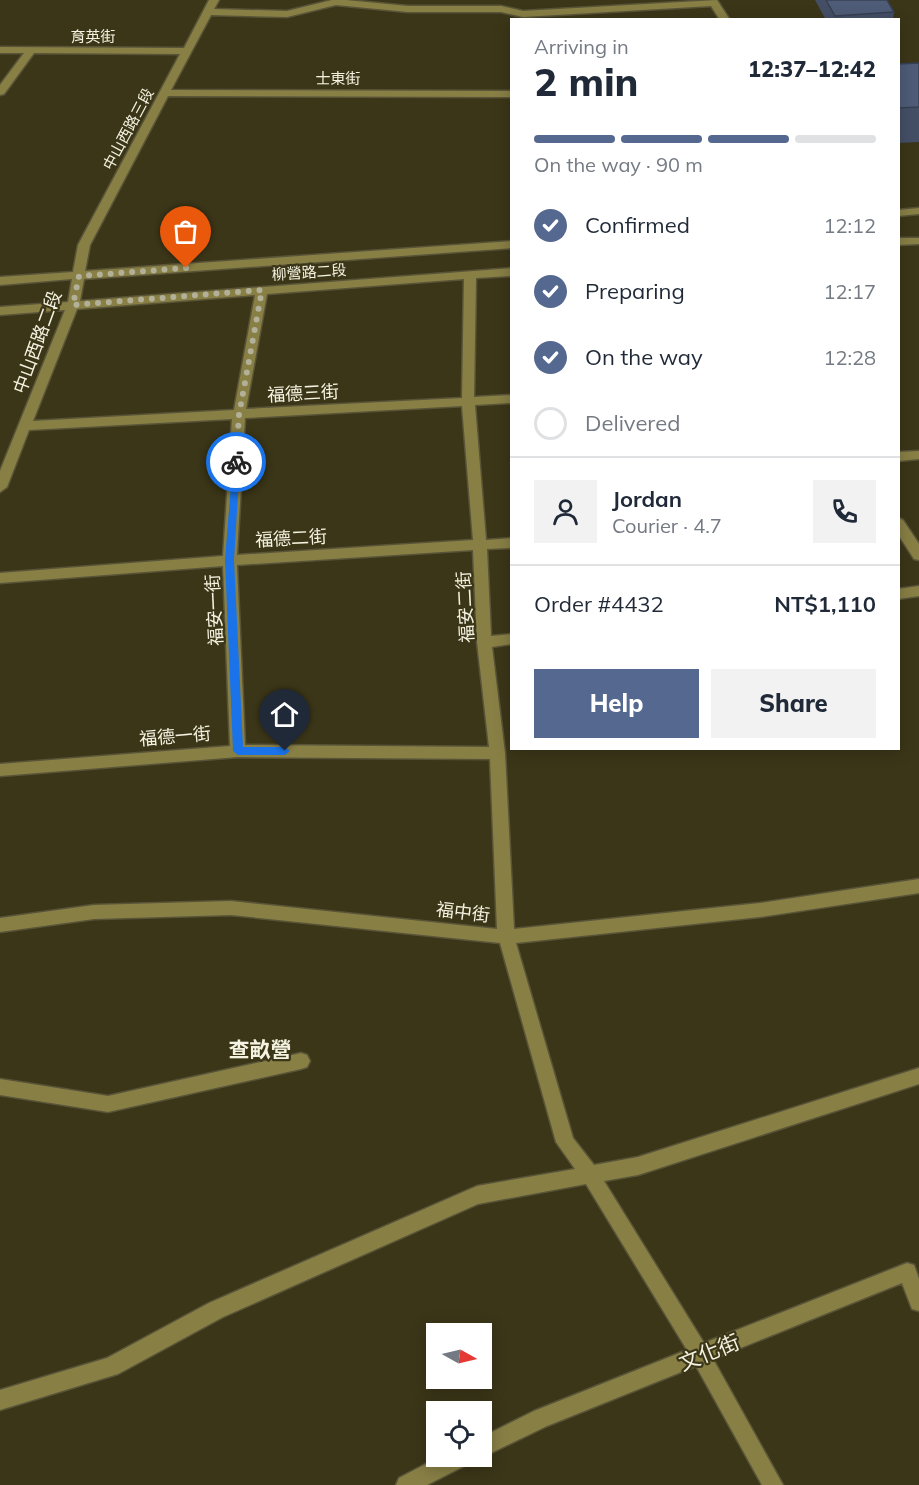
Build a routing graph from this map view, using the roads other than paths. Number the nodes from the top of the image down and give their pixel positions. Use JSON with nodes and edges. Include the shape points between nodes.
{"nodes":[{"id":1,"x":214,"y":0,"type":"edge"},
{"id":2,"x":713,"y":1,"type":"edge"},
{"id":3,"x":207,"y":12,"type":"junction"},
{"id":4,"x":724,"y":18,"type":"edge"},
{"id":5,"x":0,"y":50,"type":"edge"},
{"id":6,"x":31,"y":51,"type":"junction"},
{"id":7,"x":185,"y":51,"type":"junction"},
{"id":8,"x":0,"y":92,"type":"edge"},
{"id":9,"x":164,"y":93,"type":"junction"},
{"id":10,"x":510,"y":94,"type":"edge"},
{"id":11,"x":919,"y":212,"type":"edge"},
{"id":12,"x":900,"y":213,"type":"edge"},
{"id":13,"x":919,"y":241,"type":"edge"},
{"id":14,"x":900,"y":242,"type":"edge"},
{"id":15,"x":510,"y":244,"type":"edge"},
{"id":16,"x":510,"y":272,"type":"edge"},
{"id":17,"x":470,"y":275,"type":"junction"},
{"id":18,"x":79,"y":276,"type":"junction"},
{"id":19,"x":0,"y":281,"type":"edge"},
{"id":20,"x":262,"y":290,"type":"junction"},
{"id":21,"x":73,"y":305,"type":"junction"},
{"id":22,"x":0,"y":310,"type":"edge"},
{"id":23,"x":510,"y":399,"type":"edge"},
{"id":24,"x":468,"y":401,"type":"junction"},
{"id":25,"x":239,"y":415,"type":"junction"},
{"id":26,"x":25,"y":426,"type":"junction"},
{"id":27,"x":919,"y":455,"type":"edge"},
{"id":28,"x":900,"y":457,"type":"edge"},
{"id":29,"x":0,"y":488,"type":"edge"},
{"id":30,"x":900,"y":526,"type":"edge"},
{"id":31,"x":510,"y":543,"type":"edge"},
{"id":32,"x":480,"y":546,"type":"junction"},
{"id":33,"x":919,"y":555,"type":"edge"},
{"id":34,"x":230,"y":560,"type":"junction"},
{"id":35,"x":0,"y":578,"type":"edge"},
{"id":36,"x":919,"y":591,"type":"edge"},
{"id":37,"x":900,"y":594,"type":"edge"},
{"id":38,"x":510,"y":639,"type":"edge"},
{"id":39,"x":483,"y":642,"type":"junction"},
{"id":40,"x":238,"y":751,"type":"junction"},
{"id":41,"x":497,"y":753,"type":"junction"},
{"id":42,"x":0,"y":770,"type":"edge"},
{"id":43,"x":919,"y":886,"type":"edge"},
{"id":44,"x":0,"y":925,"type":"edge"},
{"id":45,"x":506,"y":937,"type":"junction"},
{"id":46,"x":302,"y":1061,"type":"dead end"},
{"id":47,"x":919,"y":1076,"type":"edge"},
{"id":48,"x":0,"y":1087,"type":"edge"},
{"id":49,"x":589,"y":1173,"type":"junction"},
{"id":50,"x":919,"y":1302,"type":"edge"},
{"id":51,"x":701,"y":1356,"type":"junction"},
{"id":52,"x":0,"y":1400,"type":"edge"},
{"id":53,"x":492,"y":1442,"type":"edge"},
{"id":54,"x":441,"y":1467,"type":"edge"},
{"id":55,"x":406,"y":1485,"type":"edge"},
{"id":56,"x":773,"y":1485,"type":"edge"}],
"edges":[{"from":1,"to":3,"type":"street","name":"中山西路三段"},
{"from":2,"to":3,"type":"street","via":[[523,14],[501,9],[408,9],[336,2],[287,14]]},
{"from":2,"to":4,"type":"street"},
{"from":3,"to":7,"type":"street","name":"中山西路三段"},
{"from":5,"to":6,"type":"street","name":"育英街"},
{"from":6,"to":7,"type":"street","name":"育英街"},
{"from":6,"to":8,"type":"street"},
{"from":7,"to":9,"type":"street","name":"中山西路三段"},
{"from":9,"to":10,"type":"street","name":"士東街"},
{"from":9,"to":18,"type":"street","name":"中山西路三段","via":[[84,245]]},
{"from":11,"to":12,"type":"street"},
{"from":13,"to":14,"type":"street"},
{"from":15,"to":18,"type":"street","name":"柳營路二段"},
{"from":16,"to":17,"type":"street","name":"柳營路二段"},
{"from":17,"to":20,"type":"street","name":"柳營路二段"},
{"from":17,"to":24,"type":"street","name":"福安二街"},
{"from":18,"to":19,"type":"street","name":"柳營路二段"},
{"from":18,"to":21,"type":"street","name":"中山西路二段"},
{"from":20,"to":21,"type":"street","name":"柳營路二段"},
{"from":20,"to":25,"type":"street","name":"福安一街"},
{"from":21,"to":22,"type":"street","name":"柳營路二段"},
{"from":21,"to":26,"type":"street","name":"中山西路二段"},
{"from":23,"to":24,"type":"street","name":"福德三街"},
{"from":24,"to":25,"type":"street","name":"福德三街"},
{"from":24,"to":32,"type":"street","name":"福安二街"},
{"from":25,"to":26,"type":"street","name":"福德三街"},
{"from":25,"to":34,"type":"street","name":"福安一街"},
{"from":26,"to":29,"type":"street","name":"中山西路二段"},
{"from":27,"to":28,"type":"street"},
{"from":30,"to":33,"type":"street"},
{"from":31,"to":32,"type":"street","name":"福德二街"},
{"from":32,"to":34,"type":"street","name":"福德二街"},
{"from":32,"to":39,"type":"street","name":"福安二街"},
{"from":34,"to":35,"type":"street","name":"福德二街"},
{"from":34,"to":40,"type":"street","name":"福安一街"},
{"from":36,"to":37,"type":"street"},
{"from":38,"to":39,"type":"street"},
{"from":39,"to":41,"type":"street","name":"福安二街"},
{"from":40,"to":41,"type":"street","name":"福德一街"},
{"from":40,"to":42,"type":"street","name":"福德一街"},
{"from":41,"to":45,"type":"street","name":"福安二街"},
{"from":43,"to":45,"type":"street","name":"福中街","via":[[760,910]]},
{"from":44,"to":45,"type":"street","name":"福中街","via":[[94,912],[231,908]]},
{"from":45,"to":49,"type":"street","name":"福安二街","via":[[565,1142]]},
{"from":46,"to":48,"type":"street","via":[[108,1104]]},
{"from":47,"to":49,"type":"street","via":[[638,1166]]},
{"from":49,"to":51,"type":"street","name":"福安二街"},
{"from":49,"to":52,"type":"street","via":[[477,1195],[216,1311],[111,1367]]},
{"from":50,"to":51,"type":"street","name":"文化街","via":[[907,1272]]},
{"from":51,"to":53,"type":"street","name":"文化街","via":[[541,1418]]},
{"from":51,"to":56,"type":"street","name":"福安二街"},
{"from":54,"to":55,"type":"street"}]}
